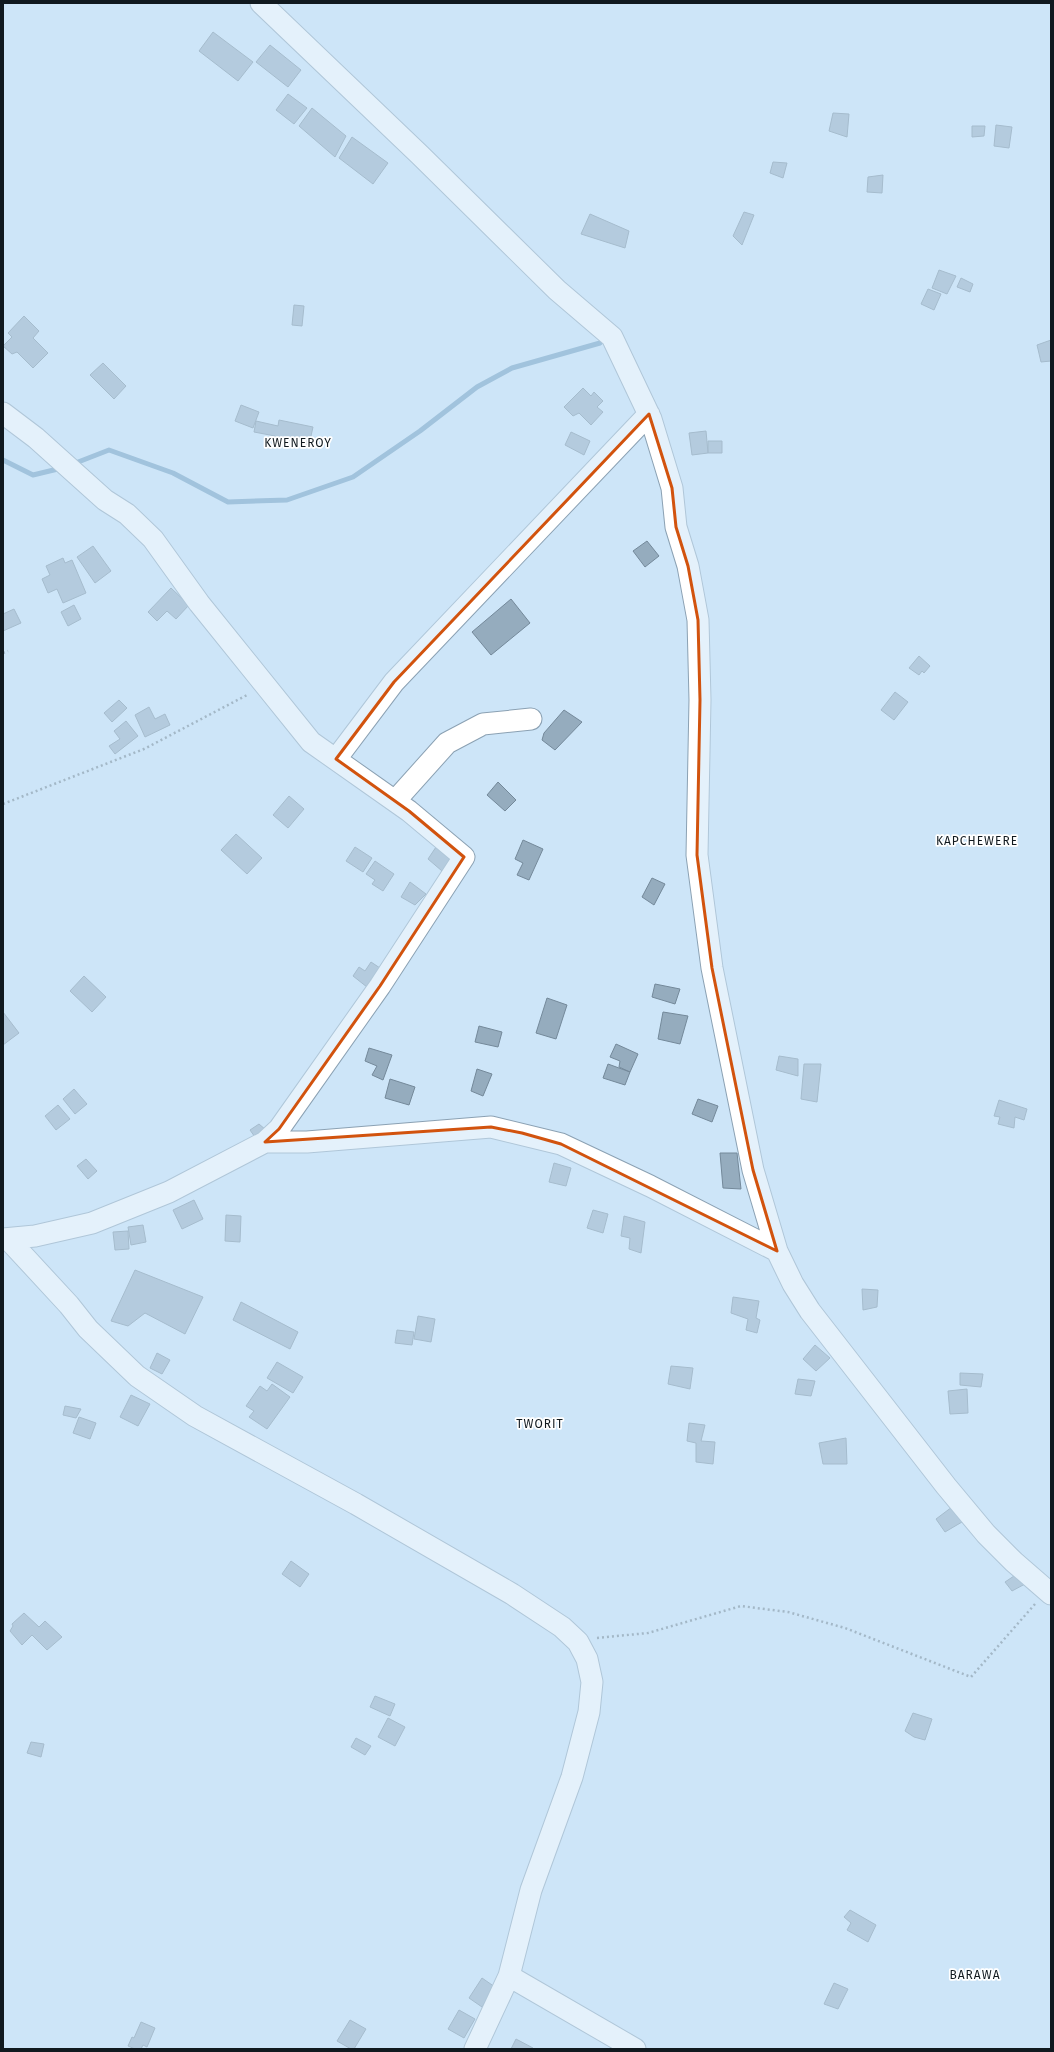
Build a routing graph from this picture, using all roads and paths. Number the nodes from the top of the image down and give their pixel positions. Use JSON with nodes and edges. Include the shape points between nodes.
{"nodes":[{"id":1,"x":261,"y":3,"type":"edge"},
{"id":2,"x":3,"y":413,"type":"edge"},
{"id":3,"x":648,"y":414,"type":"junction"},
{"id":4,"x":8,"y":651,"type":"dead end"},
{"id":5,"x":3,"y":653,"type":"edge"},
{"id":6,"x":265,"y":685,"type":"junction"},
{"id":7,"x":531,"y":719,"type":"dead end"},
{"id":8,"x":336,"y":759,"type":"junction"},
{"id":9,"x":395,"y":801,"type":"junction"},
{"id":10,"x":3,"y":804,"type":"edge"},
{"id":11,"x":265,"y":1142,"type":"junction"},
{"id":12,"x":6,"y":1239,"type":"edge"},
{"id":13,"x":777,"y":1251,"type":"junction"},
{"id":14,"x":1049,"y":1592,"type":"edge"},
{"id":15,"x":578,"y":1642,"type":"junction"},
{"id":16,"x":509,"y":1976,"type":"junction"},
{"id":17,"x":475,"y":2049,"type":"edge"},
{"id":18,"x":635,"y":2049,"type":"edge"}],
"edges":[{"from":1,"to":3,"type":"street","via":[[557,290],[612,337]]},
{"from":2,"to":6,"type":"street","via":[[104,500],[127,514],[153,539],[199,603]]},
{"from":3,"to":8,"type":"street","via":[[394,682]]},
{"from":3,"to":13,"type":"street","via":[[672,488],[676,527],[688,566],[698,620],[700,700],[697,855],[705,924],[753,1170]]},
{"from":4,"to":5,"type":"path"},
{"from":6,"to":8,"type":"street","via":[[311,742]]},
{"from":6,"to":10,"type":"path","via":[[144,749]]},
{"from":7,"to":9,"type":"street","via":[[483,724],[447,743]]},
{"from":8,"to":9,"type":"street"},
{"from":9,"to":11,"type":"street","via":[[464,857],[380,986],[279,1129]]},
{"from":11,"to":12,"type":"street","via":[[169,1192],[92,1223],[35,1236]]},
{"from":11,"to":13,"type":"street","via":[[307,1142],[491,1127],[522,1133],[561,1144]]},
{"from":12,"to":15,"type":"street","via":[[70,1305],[88,1329],[137,1376],[195,1416],[356,1504],[512,1594],[562,1627]]},
{"from":13,"to":14,"type":"street","via":[[810,1311],[946,1486],[992,1539]]},
{"from":14,"to":15,"type":"path","via":[[971,1677],[845,1628],[788,1612],[741,1606],[648,1633],[592,1638]]},
{"from":15,"to":16,"type":"street","via":[[587,1659],[592,1682],[589,1712],[572,1777],[531,1890]]},
{"from":16,"to":17,"type":"street"},
{"from":16,"to":18,"type":"street"}]}
